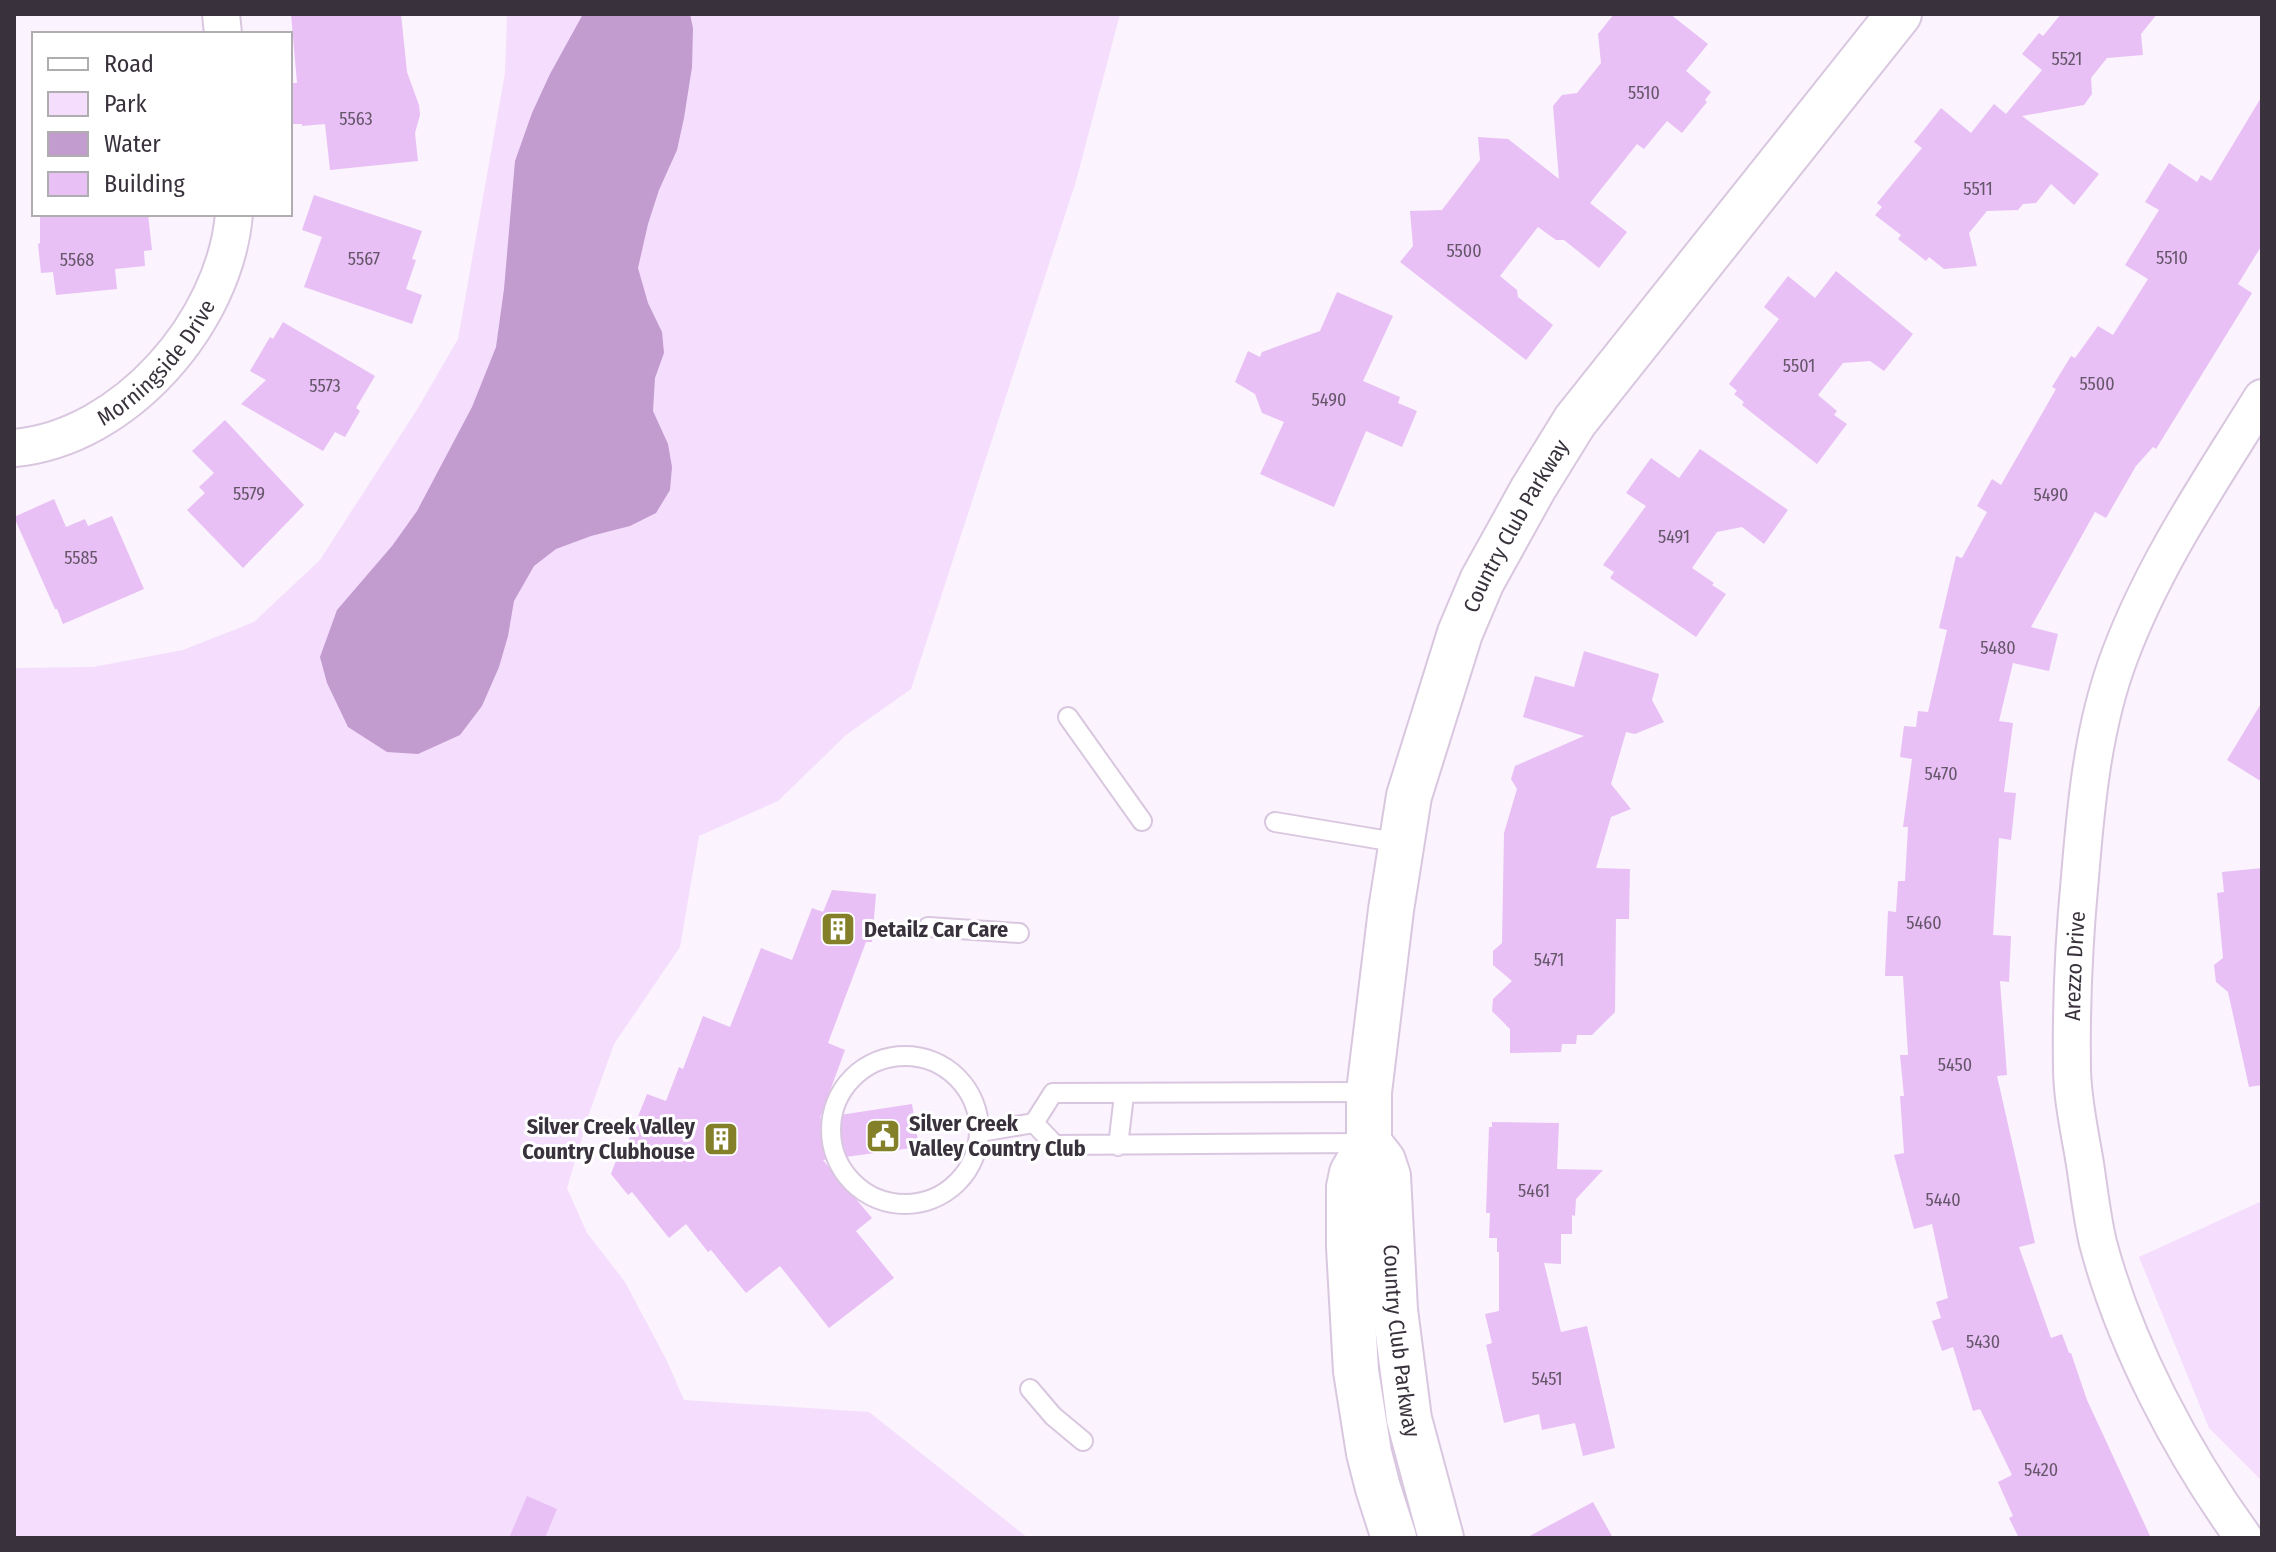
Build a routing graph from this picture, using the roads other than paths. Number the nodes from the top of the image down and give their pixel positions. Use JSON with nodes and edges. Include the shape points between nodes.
{"nodes":[{"id":1,"x":1899,"y":14,"type":"edge"},
{"id":2,"x":234,"y":216,"type":"edge"},
{"id":3,"x":2262,"y":398,"type":"edge"},
{"id":4,"x":14,"y":448,"type":"edge"},
{"id":5,"x":1068,"y":717,"type":"dead end"},
{"id":6,"x":1142,"y":821,"type":"dead end"},
{"id":7,"x":1275,"y":822,"type":"dead end"},
{"id":8,"x":1401,"y":843,"type":"junction"},
{"id":9,"x":928,"y":927,"type":"dead end"},
{"id":10,"x":1019,"y":933,"type":"dead end"},
{"id":11,"x":1369,"y":1092,"type":"junction"},
{"id":12,"x":1124,"y":1095,"type":"junction"},
{"id":13,"x":1034,"y":1123,"type":"junction"},
{"id":14,"x":980,"y":1132,"type":"junction"},
{"id":15,"x":1369,"y":1143,"type":"junction"},
{"id":16,"x":1118,"y":1146,"type":"junction"},
{"id":17,"x":1030,"y":1389,"type":"dead end"},
{"id":18,"x":1083,"y":1441,"type":"dead end"},
{"id":19,"x":1437,"y":1525,"type":"edge"},
{"id":20,"x":1392,"y":1533,"type":"edge"},
{"id":21,"x":2244,"y":1538,"type":"edge"}],
"edges":[{"from":1,"to":8,"type":"street","name":"Country Club Parkway","via":[[1591,399],[1533,489],[1460,633],[1409,796]]},
{"from":2,"to":4,"type":"street","name":"Morningside Drive","via":[[227,254],[210,295],[159,373],[101,420],[57,439]]},
{"from":3,"to":21,"type":"street","name":"Arezzo Drive","via":[[2140,603],[2098,729],[2076,923],[2072,1070],[2098,1242],[2127,1329],[2186,1451]]},
{"from":5,"to":6,"type":"lane"},
{"from":7,"to":8,"type":"lane"},
{"from":8,"to":11,"type":"street","name":"Country Club Parkway"},
{"from":9,"to":10,"type":"lane"},
{"from":11,"to":12,"type":"lane"},
{"from":11,"to":15,"type":"street","name":"Country Club Parkway"},
{"from":12,"to":13,"type":"lane","via":[[1053,1093]]},
{"from":12,"to":16,"type":"lane"},
{"from":13,"to":14,"type":"lane"},
{"from":13,"to":16,"type":"lane","via":[[1055,1145]]},
{"from":14,"to":14,"type":"lane","via":[[969,1169],[955,1186],[935,1199],[891,1203],[852,1182],[838,1163],[832,1118],[845,1087],[870,1064],[914,1056],[955,1074],[974,1101]]},
{"from":15,"to":16,"type":"lane"},
{"from":15,"to":19,"type":"street","name":"Country Club Parkway","via":[[1388,1176],[1395,1310],[1409,1419]]},
{"from":15,"to":20,"type":"street","name":"Country Club Parkway","via":[[1349,1187],[1352,1316],[1362,1416]]},
{"from":17,"to":18,"type":"lane"},
{"from":19,"to":20,"type":"street"}]}
